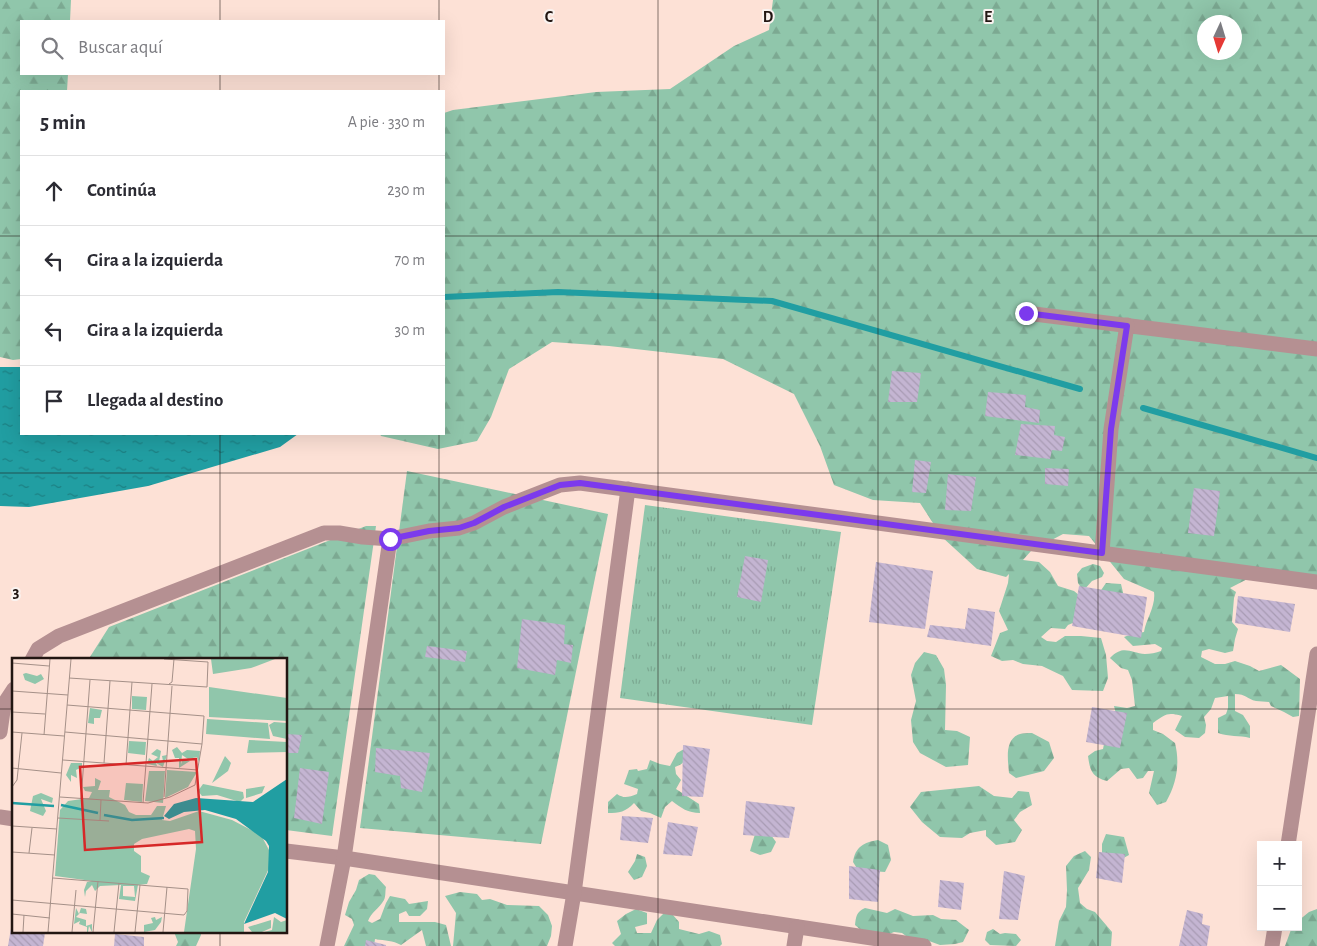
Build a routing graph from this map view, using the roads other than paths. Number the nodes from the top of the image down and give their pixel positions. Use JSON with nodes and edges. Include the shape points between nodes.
{"nodes":[{"id":1,"x":1026,"y":313,"type":"dead end"},
{"id":2,"x":1127,"y":326,"type":"junction"},
{"id":3,"x":1317,"y":348,"type":"edge"},
{"id":4,"x":628,"y":489,"type":"junction"},
{"id":5,"x":390,"y":539,"type":"junction"},
{"id":6,"x":1102,"y":553,"type":"junction"},
{"id":7,"x":1317,"y":582,"type":"edge"},
{"id":8,"x":1317,"y":654,"type":"edge"},
{"id":9,"x":33,"y":658,"type":"edge"},
{"id":10,"x":12,"y":692,"type":"edge"},
{"id":11,"x":0,"y":732,"type":"edge"},
{"id":12,"x":1289,"y":841,"type":"edge"},
{"id":13,"x":288,"y":851,"type":"edge"},
{"id":14,"x":344,"y":858,"type":"junction"},
{"id":15,"x":574,"y":893,"type":"junction"},
{"id":16,"x":797,"y":927,"type":"junction"},
{"id":17,"x":1274,"y":931,"type":"edge"},
{"id":18,"x":327,"y":946,"type":"edge"},
{"id":19,"x":565,"y":946,"type":"edge"},
{"id":20,"x":794,"y":946,"type":"edge"},
{"id":21,"x":924,"y":946,"type":"edge"},
{"id":22,"x":1272,"y":946,"type":"edge"}],
"edges":[{"from":1,"to":2,"type":"street"},
{"from":2,"to":3,"type":"street"},
{"from":2,"to":6,"type":"street","via":[[1111,429]]},
{"from":4,"to":5,"type":"street","via":[[580,483],[560,485],[459,528]]},
{"from":4,"to":6,"type":"street"},
{"from":4,"to":15,"type":"street"},
{"from":5,"to":9,"type":"street","via":[[324,533],[59,636],[38,650]]},
{"from":5,"to":14,"type":"street"},
{"from":6,"to":7,"type":"street"},
{"from":8,"to":12,"type":"street"},
{"from":10,"to":11,"type":"street","via":[[4,704]]},
{"from":13,"to":14,"type":"street"},
{"from":14,"to":15,"type":"street"},
{"from":14,"to":18,"type":"street"},
{"from":15,"to":16,"type":"street"},
{"from":15,"to":19,"type":"street"},
{"from":16,"to":20,"type":"street"},
{"from":16,"to":21,"type":"street"},
{"from":17,"to":22,"type":"street"}]}
